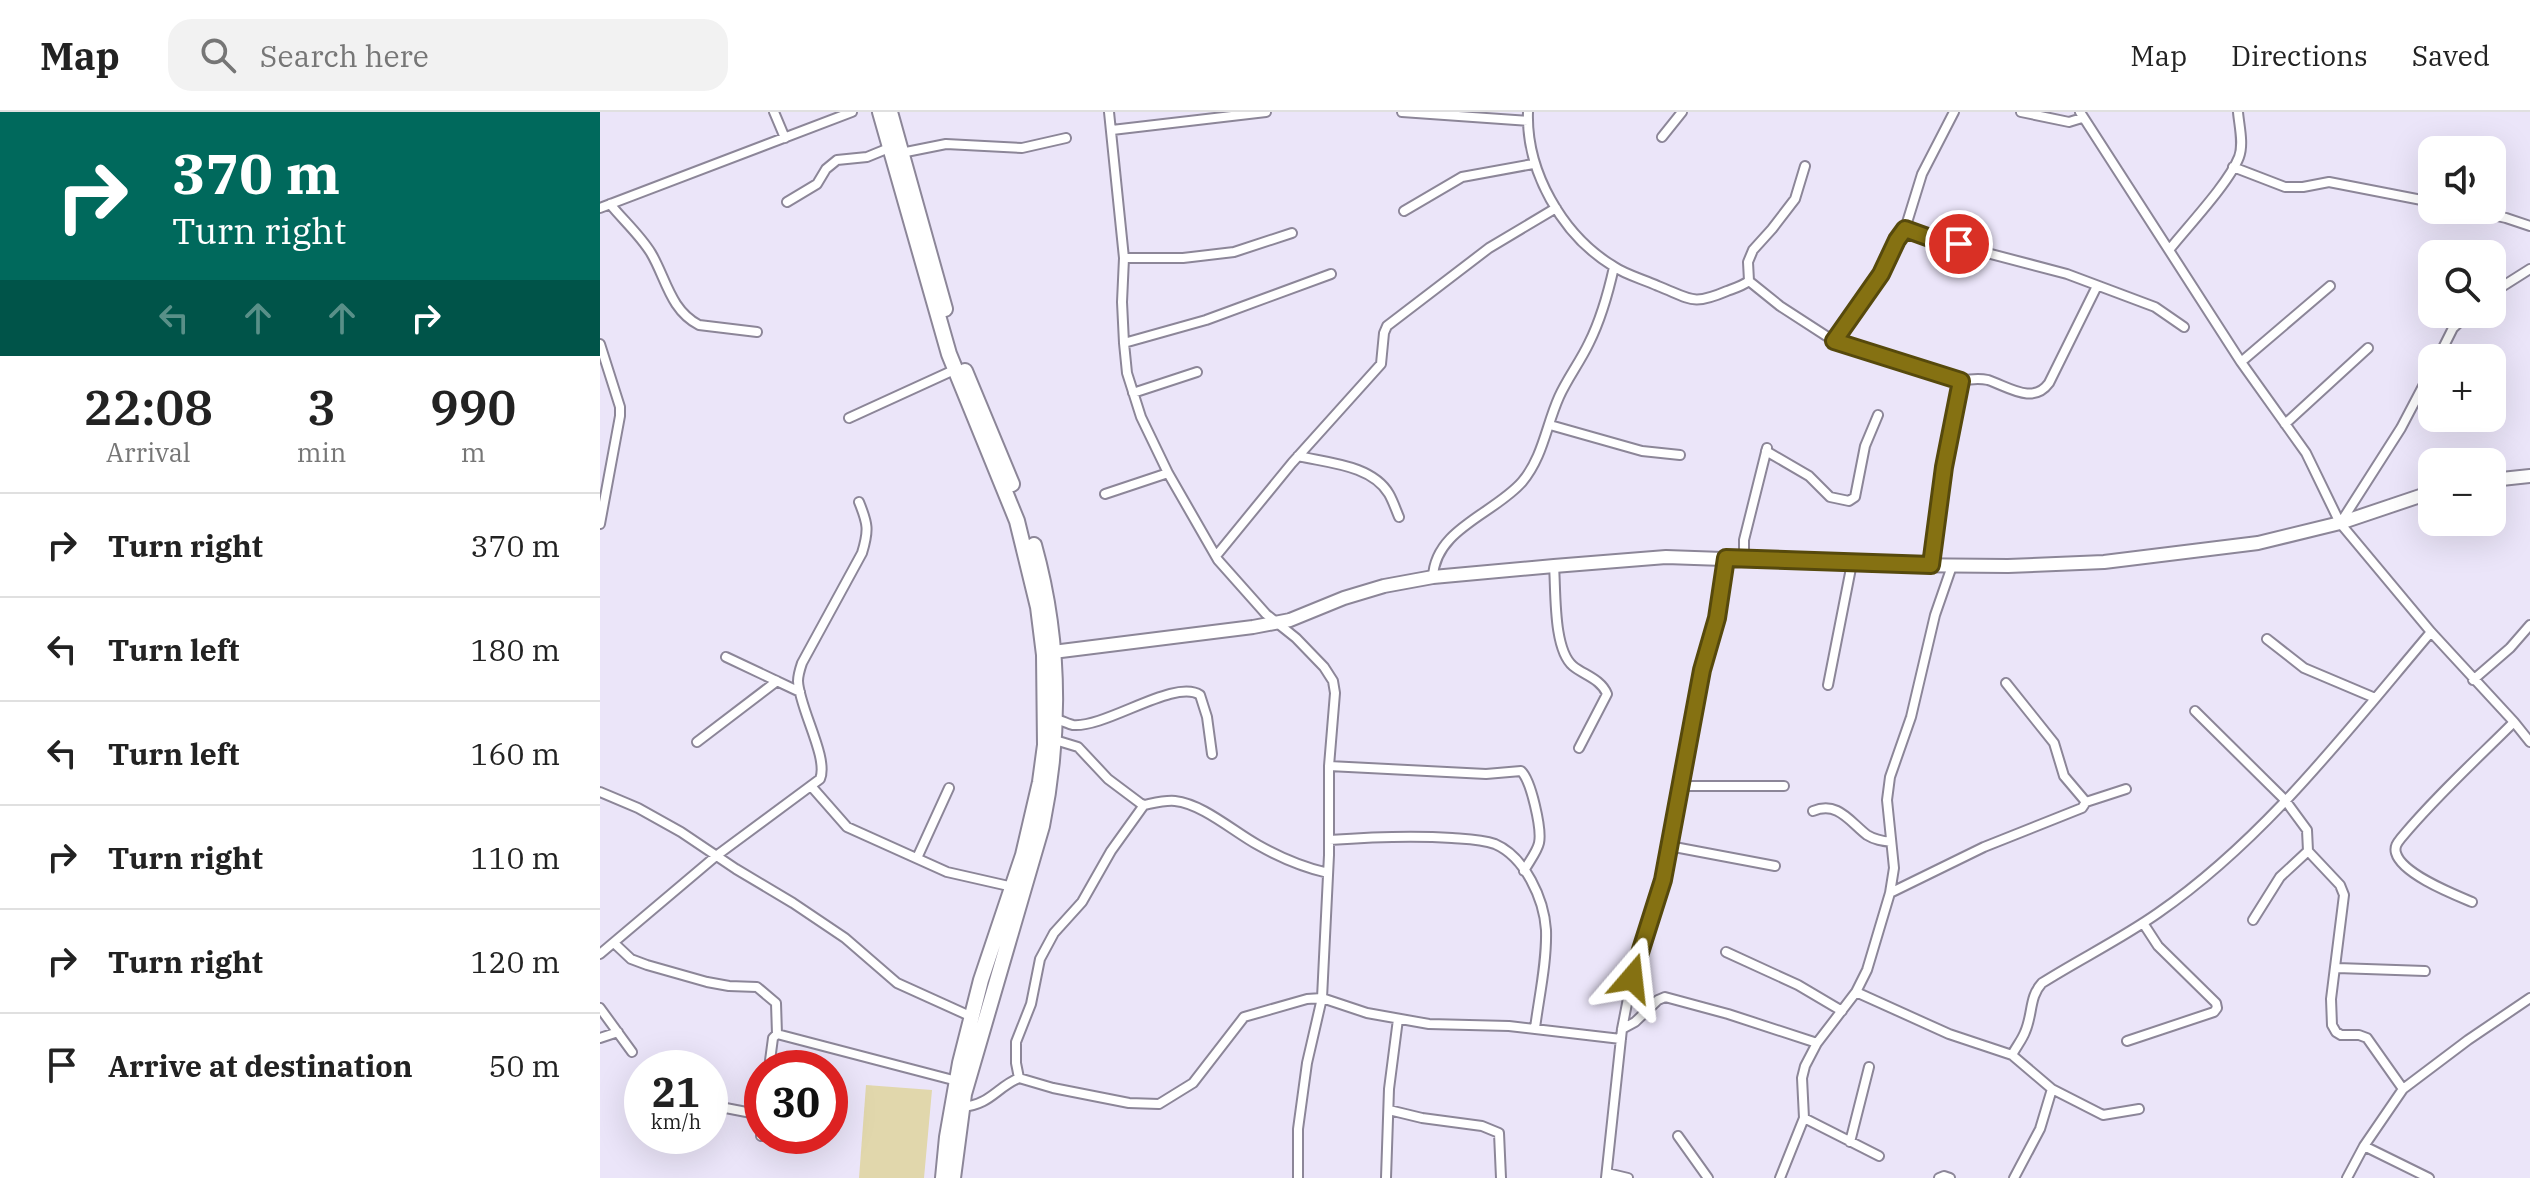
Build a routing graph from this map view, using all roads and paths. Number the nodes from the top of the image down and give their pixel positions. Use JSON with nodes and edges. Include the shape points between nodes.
{"nodes":[{"id":1,"x":774,"y":112,"type":"edge"},
{"id":2,"x":852,"y":112,"type":"edge"},
{"id":3,"x":880,"y":112,"type":"edge"},
{"id":4,"x":890,"y":112,"type":"edge"},
{"id":5,"x":1109,"y":112,"type":"edge"},
{"id":6,"x":1266,"y":112,"type":"edge"},
{"id":7,"x":1402,"y":112,"type":"edge"},
{"id":8,"x":1682,"y":112,"type":"edge"},
{"id":9,"x":1954,"y":112,"type":"edge"},
{"id":10,"x":2021,"y":112,"type":"edge"},
{"id":11,"x":2238,"y":112,"type":"edge"},
{"id":12,"x":2081,"y":115,"type":"edge"},
{"id":13,"x":1528,"y":116,"type":"edge"},
{"id":14,"x":1112,"y":130,"type":"junction"},
{"id":15,"x":1662,"y":137,"type":"dead end"},
{"id":16,"x":785,"y":138,"type":"junction"},
{"id":17,"x":1066,"y":138,"type":"dead end"},
{"id":18,"x":895,"y":150,"type":"junction"},
{"id":19,"x":1533,"y":164,"type":"junction"},
{"id":20,"x":1805,"y":166,"type":"dead end"},
{"id":21,"x":2233,"y":167,"type":"junction"},
{"id":22,"x":2418,"y":199,"type":"edge"},
{"id":23,"x":787,"y":202,"type":"dead end"},
{"id":24,"x":610,"y":204,"type":"junction"},
{"id":25,"x":600,"y":208,"type":"edge"},
{"id":26,"x":1556,"y":208,"type":"junction"},
{"id":27,"x":1404,"y":211,"type":"dead end"},
{"id":28,"x":2506,"y":218,"type":"edge"},
{"id":29,"x":2530,"y":226,"type":"edge"},
{"id":30,"x":1905,"y":229,"type":"junction"},
{"id":31,"x":1292,"y":233,"type":"dead end"},
{"id":32,"x":2169,"y":250,"type":"junction"},
{"id":33,"x":1124,"y":258,"type":"junction"},
{"id":34,"x":1614,"y":267,"type":"junction"},
{"id":35,"x":2530,"y":269,"type":"edge"},
{"id":36,"x":1331,"y":274,"type":"dead end"},
{"id":37,"x":1749,"y":281,"type":"junction"},
{"id":38,"x":2506,"y":284,"type":"edge"},
{"id":39,"x":2097,"y":286,"type":"junction"},
{"id":40,"x":2330,"y":286,"type":"dead end"},
{"id":41,"x":2184,"y":327,"type":"dead end"},
{"id":42,"x":757,"y":332,"type":"dead end"},
{"id":43,"x":1834,"y":341,"type":"junction"},
{"id":44,"x":1124,"y":343,"type":"junction"},
{"id":45,"x":600,"y":344,"type":"edge"},
{"id":46,"x":2368,"y":348,"type":"dead end"},
{"id":47,"x":2241,"y":362,"type":"junction"},
{"id":48,"x":954,"y":370,"type":"junction"},
{"id":49,"x":1197,"y":372,"type":"dead end"},
{"id":50,"x":1961,"y":381,"type":"junction"},
{"id":51,"x":1133,"y":393,"type":"junction"},
{"id":52,"x":2418,"y":396,"type":"edge"},
{"id":53,"x":1878,"y":415,"type":"dead end"},
{"id":54,"x":849,"y":418,"type":"dead end"},
{"id":55,"x":2285,"y":424,"type":"junction"},
{"id":56,"x":1550,"y":425,"type":"junction"},
{"id":57,"x":1680,"y":455,"type":"dead end"},
{"id":58,"x":1298,"y":456,"type":"junction"},
{"id":59,"x":1168,"y":473,"type":"junction"},
{"id":60,"x":2530,"y":476,"type":"edge"},
{"id":61,"x":2506,"y":479,"type":"edge"},
{"id":62,"x":1105,"y":494,"type":"dead end"},
{"id":63,"x":2418,"y":497,"type":"edge"},
{"id":64,"x":859,"y":502,"type":"dead end"},
{"id":65,"x":1399,"y":517,"type":"dead end"},
{"id":66,"x":2340,"y":523,"type":"junction"},
{"id":67,"x":600,"y":524,"type":"edge"},
{"id":68,"x":1216,"y":556,"type":"junction"},
{"id":69,"x":1726,"y":558,"type":"junction"},
{"id":70,"x":1744,"y":559,"type":"junction"},
{"id":71,"x":1852,"y":563,"type":"junction"},
{"id":72,"x":1931,"y":565,"type":"junction"},
{"id":73,"x":1554,"y":566,"type":"junction"},
{"id":74,"x":1952,"y":566,"type":"junction"},
{"id":75,"x":1433,"y":577,"type":"junction"},
{"id":76,"x":1279,"y":622,"type":"junction"},
{"id":77,"x":2530,"y":625,"type":"edge"},
{"id":78,"x":2431,"y":632,"type":"junction"},
{"id":79,"x":2267,"y":639,"type":"dead end"},
{"id":80,"x":1053,"y":652,"type":"junction"},
{"id":81,"x":726,"y":657,"type":"dead end"},
{"id":82,"x":2473,"y":680,"type":"junction"},
{"id":83,"x":777,"y":681,"type":"junction"},
{"id":84,"x":2006,"y":683,"type":"dead end"},
{"id":85,"x":1828,"y":685,"type":"dead end"},
{"id":86,"x":800,"y":692,"type":"junction"},
{"id":87,"x":2375,"y":698,"type":"junction"},
{"id":88,"x":2195,"y":711,"type":"dead end"},
{"id":89,"x":1055,"y":719,"type":"junction"},
{"id":90,"x":2514,"y":722,"type":"junction"},
{"id":91,"x":1055,"y":740,"type":"junction"},
{"id":92,"x":697,"y":742,"type":"dead end"},
{"id":93,"x":2530,"y":742,"type":"edge"},
{"id":94,"x":1579,"y":748,"type":"dead end"},
{"id":95,"x":1212,"y":754,"type":"dead end"},
{"id":96,"x":1329,"y":766,"type":"junction"},
{"id":97,"x":811,"y":786,"type":"junction"},
{"id":98,"x":1681,"y":786,"type":"junction"},
{"id":99,"x":1784,"y":786,"type":"dead end"},
{"id":100,"x":949,"y":788,"type":"dead end"},
{"id":101,"x":2126,"y":789,"type":"dead end"},
{"id":102,"x":600,"y":792,"type":"edge"},
{"id":103,"x":2285,"y":800,"type":"junction"},
{"id":104,"x":2086,"y":802,"type":"junction"},
{"id":105,"x":1144,"y":805,"type":"junction"},
{"id":106,"x":1813,"y":811,"type":"dead end"},
{"id":107,"x":1329,"y":840,"type":"junction"},
{"id":108,"x":1891,"y":842,"type":"junction"},
{"id":109,"x":1669,"y":846,"type":"junction"},
{"id":110,"x":2308,"y":851,"type":"junction"},
{"id":111,"x":716,"y":856,"type":"junction"},
{"id":112,"x":917,"y":858,"type":"junction"},
{"id":113,"x":1775,"y":866,"type":"dead end"},
{"id":114,"x":1524,"y":871,"type":"junction"},
{"id":115,"x":1328,"y":873,"type":"junction"},
{"id":116,"x":1013,"y":887,"type":"junction"},
{"id":117,"x":1890,"y":893,"type":"junction"},
{"id":118,"x":2472,"y":902,"type":"dead end"},
{"id":119,"x":2253,"y":920,"type":"dead end"},
{"id":120,"x":2143,"y":923,"type":"junction"},
{"id":121,"x":614,"y":943,"type":"junction"},
{"id":122,"x":1726,"y":952,"type":"dead end"},
{"id":123,"x":600,"y":954,"type":"edge"},
{"id":124,"x":2337,"y":968,"type":"junction"},
{"id":125,"x":2425,"y":971,"type":"dead end"},
{"id":126,"x":1856,"y":992,"type":"junction"},
{"id":127,"x":1322,"y":998,"type":"junction"},
{"id":128,"x":2530,"y":998,"type":"edge"},
{"id":129,"x":600,"y":1008,"type":"edge"},
{"id":130,"x":1842,"y":1011,"type":"junction"},
{"id":131,"x":972,"y":1017,"type":"junction"},
{"id":132,"x":1398,"y":1019,"type":"junction"},
{"id":133,"x":1535,"y":1028,"type":"junction"},
{"id":134,"x":618,"y":1032,"type":"junction"},
{"id":135,"x":777,"y":1034,"type":"junction"},
{"id":136,"x":1621,"y":1034,"type":"junction"},
{"id":137,"x":600,"y":1038,"type":"edge"},
{"id":138,"x":2127,"y":1041,"type":"dead end"},
{"id":139,"x":1817,"y":1043,"type":"junction"},
{"id":140,"x":631,"y":1050,"type":"edge"},
{"id":141,"x":771,"y":1050,"type":"edge"},
{"id":142,"x":2012,"y":1055,"type":"junction"},
{"id":143,"x":1869,"y":1067,"type":"dead end"},
{"id":144,"x":1019,"y":1078,"type":"junction"},
{"id":145,"x":957,"y":1081,"type":"junction"},
{"id":146,"x":2052,"y":1089,"type":"junction"},
{"id":147,"x":2403,"y":1089,"type":"junction"},
{"id":148,"x":962,"y":1107,"type":"junction"},
{"id":149,"x":2139,"y":1109,"type":"dead end"},
{"id":150,"x":1389,"y":1110,"type":"junction"},
{"id":151,"x":1804,"y":1118,"type":"junction"},
{"id":152,"x":1678,"y":1136,"type":"dead end"},
{"id":153,"x":1850,"y":1142,"type":"junction"},
{"id":154,"x":2364,"y":1146,"type":"junction"},
{"id":155,"x":1879,"y":1156,"type":"dead end"},
{"id":156,"x":1606,"y":1175,"type":"edge"},
{"id":157,"x":943,"y":1178,"type":"edge"},
{"id":158,"x":953,"y":1178,"type":"edge"},
{"id":159,"x":1298,"y":1178,"type":"edge"},
{"id":160,"x":1386,"y":1178,"type":"edge"},
{"id":161,"x":1501,"y":1178,"type":"edge"},
{"id":162,"x":1628,"y":1178,"type":"edge"},
{"id":163,"x":1708,"y":1178,"type":"edge"},
{"id":164,"x":1780,"y":1178,"type":"edge"},
{"id":165,"x":1939,"y":1178,"type":"edge"},
{"id":166,"x":1950,"y":1178,"type":"edge"},
{"id":167,"x":2014,"y":1178,"type":"edge"},
{"id":168,"x":2347,"y":1178,"type":"edge"},
{"id":169,"x":2429,"y":1178,"type":"edge"}],
"edges":[{"from":1,"to":16,"type":"street"},
{"from":2,"to":16,"type":"street"},
{"from":3,"to":18,"type":"main road"},
{"from":4,"to":18,"type":"main road"},
{"from":5,"to":14,"type":"street"},
{"from":6,"to":14,"type":"street"},
{"from":7,"to":13,"type":"street"},
{"from":8,"to":15,"type":"street"},
{"from":9,"to":30,"type":"street","via":[[1922,174]]},
{"from":10,"to":12,"type":"street","via":[[2069,122]]},
{"from":11,"to":21,"type":"street","via":[[2241,148]]},
{"from":12,"to":32,"type":"street"},
{"from":13,"to":19,"type":"street"},
{"from":14,"to":33,"type":"street"},
{"from":16,"to":24,"type":"street"},
{"from":17,"to":18,"type":"street","via":[[1022,148],[946,144]]},
{"from":18,"to":23,"type":"street","via":[[837,160],[817,184]]},
{"from":18,"to":48,"type":"main road"},
{"from":18,"to":80,"type":"main road","via":[[957,349],[1024,514],[1048,606]]},
{"from":19,"to":26,"type":"street"},
{"from":19,"to":27,"type":"street","via":[[1462,177]]},
{"from":20,"to":37,"type":"street","via":[[1795,199],[1753,250]]},
{"from":21,"to":22,"type":"street","via":[[2285,187],[2329,182]]},
{"from":21,"to":32,"type":"street"},
{"from":24,"to":25,"type":"street"},
{"from":24,"to":42,"type":"street","via":[[651,253],[671,298],[692,321]]},
{"from":26,"to":34,"type":"street","via":[[1591,250]]},
{"from":26,"to":58,"type":"street","via":[[1489,248],[1387,326],[1381,364]]},
{"from":28,"to":29,"type":"street"},
{"from":30,"to":39,"type":"street"},
{"from":30,"to":43,"type":"street"},
{"from":31,"to":33,"type":"street","via":[[1234,252]]},
{"from":32,"to":47,"type":"street"},
{"from":33,"to":44,"type":"street"},
{"from":34,"to":37,"type":"street","via":[[1694,300],[1714,298]]},
{"from":34,"to":56,"type":"street","via":[[1600,317]]},
{"from":35,"to":38,"type":"street"},
{"from":36,"to":44,"type":"street","via":[[1206,320]]},
{"from":37,"to":43,"type":"street"},
{"from":39,"to":41,"type":"street","via":[[2155,307]]},
{"from":39,"to":50,"type":"street","via":[[2040,392],[2029,394],[1987,380]]},
{"from":40,"to":47,"type":"street"},
{"from":43,"to":50,"type":"street"},
{"from":44,"to":51,"type":"street"},
{"from":45,"to":67,"type":"street","via":[[620,407]]},
{"from":46,"to":55,"type":"street"},
{"from":47,"to":55,"type":"street"},
{"from":48,"to":54,"type":"street"},
{"from":48,"to":116,"type":"main road","via":[[1017,521],[1044,655],[1042,774]]},
{"from":49,"to":51,"type":"street"},
{"from":50,"to":72,"type":"street"},
{"from":51,"to":59,"type":"street"},
{"from":52,"to":66,"type":"street"},
{"from":53,"to":70,"type":"street","via":[[1865,446],[1855,497],[1849,501],[1830,497],[1767,449]]},
{"from":55,"to":66,"type":"street","via":[[2306,453]]},
{"from":56,"to":57,"type":"street","via":[[1642,451]]},
{"from":56,"to":75,"type":"street","via":[[1522,482],[1451,537],[1433,564]]},
{"from":58,"to":65,"type":"street","via":[[1375,478],[1389,493]]},
{"from":58,"to":68,"type":"street"},
{"from":59,"to":62,"type":"street"},
{"from":59,"to":68,"type":"street"},
{"from":60,"to":61,"type":"street"},
{"from":63,"to":66,"type":"street"},
{"from":64,"to":86,"type":"street","via":[[868,534],[802,663]]},
{"from":66,"to":74,"type":"street","via":[[2258,543],[2104,562]]},
{"from":66,"to":78,"type":"street"},
{"from":68,"to":76,"type":"street"},
{"from":69,"to":70,"type":"street"},
{"from":69,"to":73,"type":"street"},
{"from":69,"to":98,"type":"street"},
{"from":70,"to":71,"type":"street"},
{"from":71,"to":72,"type":"street"},
{"from":71,"to":85,"type":"street"},
{"from":72,"to":74,"type":"street"},
{"from":73,"to":75,"type":"street"},
{"from":73,"to":94,"type":"street","via":[[1565,657],[1607,694]]},
{"from":74,"to":108,"type":"street","via":[[1890,777]]},
{"from":75,"to":76,"type":"street","via":[[1384,586]]},
{"from":76,"to":80,"type":"street"},
{"from":76,"to":96,"type":"street","via":[[1333,681]]},
{"from":77,"to":82,"type":"street"},
{"from":78,"to":82,"type":"street"},
{"from":78,"to":87,"type":"street"},
{"from":79,"to":87,"type":"street","via":[[2304,668]]},
{"from":80,"to":89,"type":"main road"},
{"from":81,"to":83,"type":"street"},
{"from":82,"to":90,"type":"street"},
{"from":83,"to":86,"type":"street"},
{"from":83,"to":92,"type":"street"},
{"from":84,"to":104,"type":"street","via":[[2054,743],[2064,776]]},
{"from":86,"to":97,"type":"street","via":[[823,767]]},
{"from":87,"to":103,"type":"street"},
{"from":88,"to":103,"type":"street"},
{"from":89,"to":91,"type":"main road"},
{"from":89,"to":95,"type":"street","via":[[1074,725],[1097,721],[1174,693],[1195,691],[1207,717]]},
{"from":90,"to":93,"type":"street"},
{"from":90,"to":118,"type":"street","via":[[2395,847],[2402,865]]},
{"from":91,"to":105,"type":"street","via":[[1078,747],[1108,779]]},
{"from":91,"to":148,"type":"main road","via":[[1042,826]]},
{"from":96,"to":107,"type":"street"},
{"from":96,"to":114,"type":"street","via":[[1521,771],[1528,776],[1539,843]]},
{"from":97,"to":111,"type":"street"},
{"from":97,"to":112,"type":"street","via":[[847,827]]},
{"from":98,"to":99,"type":"street"},
{"from":98,"to":109,"type":"street"},
{"from":100,"to":112,"type":"street"},
{"from":101,"to":104,"type":"street"},
{"from":102,"to":111,"type":"street","via":[[638,808]]},
{"from":103,"to":110,"type":"street","via":[[2307,830]]},
{"from":103,"to":120,"type":"street","via":[[2212,871]]},
{"from":104,"to":117,"type":"street"},
{"from":105,"to":115,"type":"street","via":[[1186,804],[1294,864]]},
{"from":105,"to":144,"type":"street","via":[[1040,959],[1016,1042]]},
{"from":106,"to":108,"type":"street","via":[[1834,808],[1868,836]]},
{"from":107,"to":114,"type":"street","via":[[1481,840],[1505,850]]},
{"from":107,"to":115,"type":"street"},
{"from":108,"to":117,"type":"street"},
{"from":109,"to":113,"type":"street"},
{"from":109,"to":136,"type":"street"},
{"from":110,"to":119,"type":"street","via":[[2280,877]]},
{"from":110,"to":124,"type":"street","via":[[2344,895]]},
{"from":111,"to":121,"type":"street"},
{"from":111,"to":131,"type":"street","via":[[845,938],[897,983]]},
{"from":112,"to":116,"type":"street","via":[[947,872]]},
{"from":114,"to":133,"type":"street","via":[[1540,899],[1546,929]]},
{"from":115,"to":127,"type":"street"},
{"from":116,"to":131,"type":"main road"},
{"from":117,"to":126,"type":"street"},
{"from":120,"to":138,"type":"street","via":[[2217,1008]]},
{"from":120,"to":142,"type":"street","via":[[2034,991],[2025,1033]]},
{"from":121,"to":123,"type":"street"},
{"from":121,"to":135,"type":"street","via":[[647,965],[707,982],[757,987],[776,1003]]},
{"from":122,"to":130,"type":"street"},
{"from":124,"to":125,"type":"street"},
{"from":124,"to":147,"type":"street","via":[[2332,1025],[2341,1035],[2367,1038]]},
{"from":126,"to":130,"type":"street"},
{"from":126,"to":142,"type":"street","via":[[1949,1034]]},
{"from":127,"to":132,"type":"street"},
{"from":127,"to":144,"type":"street","via":[[1244,1017],[1193,1083],[1159,1104],[1129,1103]]},
{"from":127,"to":159,"type":"street","via":[[1298,1129]]},
{"from":128,"to":147,"type":"street"},
{"from":129,"to":134,"type":"street"},
{"from":130,"to":139,"type":"street"},
{"from":131,"to":145,"type":"main road"},
{"from":132,"to":133,"type":"street"},
{"from":132,"to":150,"type":"street"},
{"from":133,"to":136,"type":"street"},
{"from":134,"to":137,"type":"street"},
{"from":134,"to":140,"type":"street"},
{"from":135,"to":141,"type":"street"},
{"from":135,"to":145,"type":"street"},
{"from":136,"to":139,"type":"street","via":[[1665,997]]},
{"from":136,"to":156,"type":"street"},
{"from":139,"to":151,"type":"street","via":[[1802,1078]]},
{"from":142,"to":146,"type":"street"},
{"from":143,"to":153,"type":"street"},
{"from":144,"to":148,"type":"street","via":[[989,1100]]},
{"from":145,"to":157,"type":"main road"},
{"from":146,"to":149,"type":"street","via":[[2103,1115]]},
{"from":146,"to":167,"type":"street","via":[[2040,1129]]},
{"from":147,"to":154,"type":"street"},
{"from":148,"to":158,"type":"main road"},
{"from":150,"to":160,"type":"street"},
{"from":150,"to":161,"type":"street","via":[[1499,1133]]},
{"from":151,"to":153,"type":"street"},
{"from":151,"to":164,"type":"street"},
{"from":152,"to":163,"type":"street"},
{"from":153,"to":155,"type":"street"},
{"from":154,"to":168,"type":"street"},
{"from":154,"to":169,"type":"street"},
{"from":156,"to":162,"type":"street"},
{"from":165,"to":166,"type":"street"}]}
